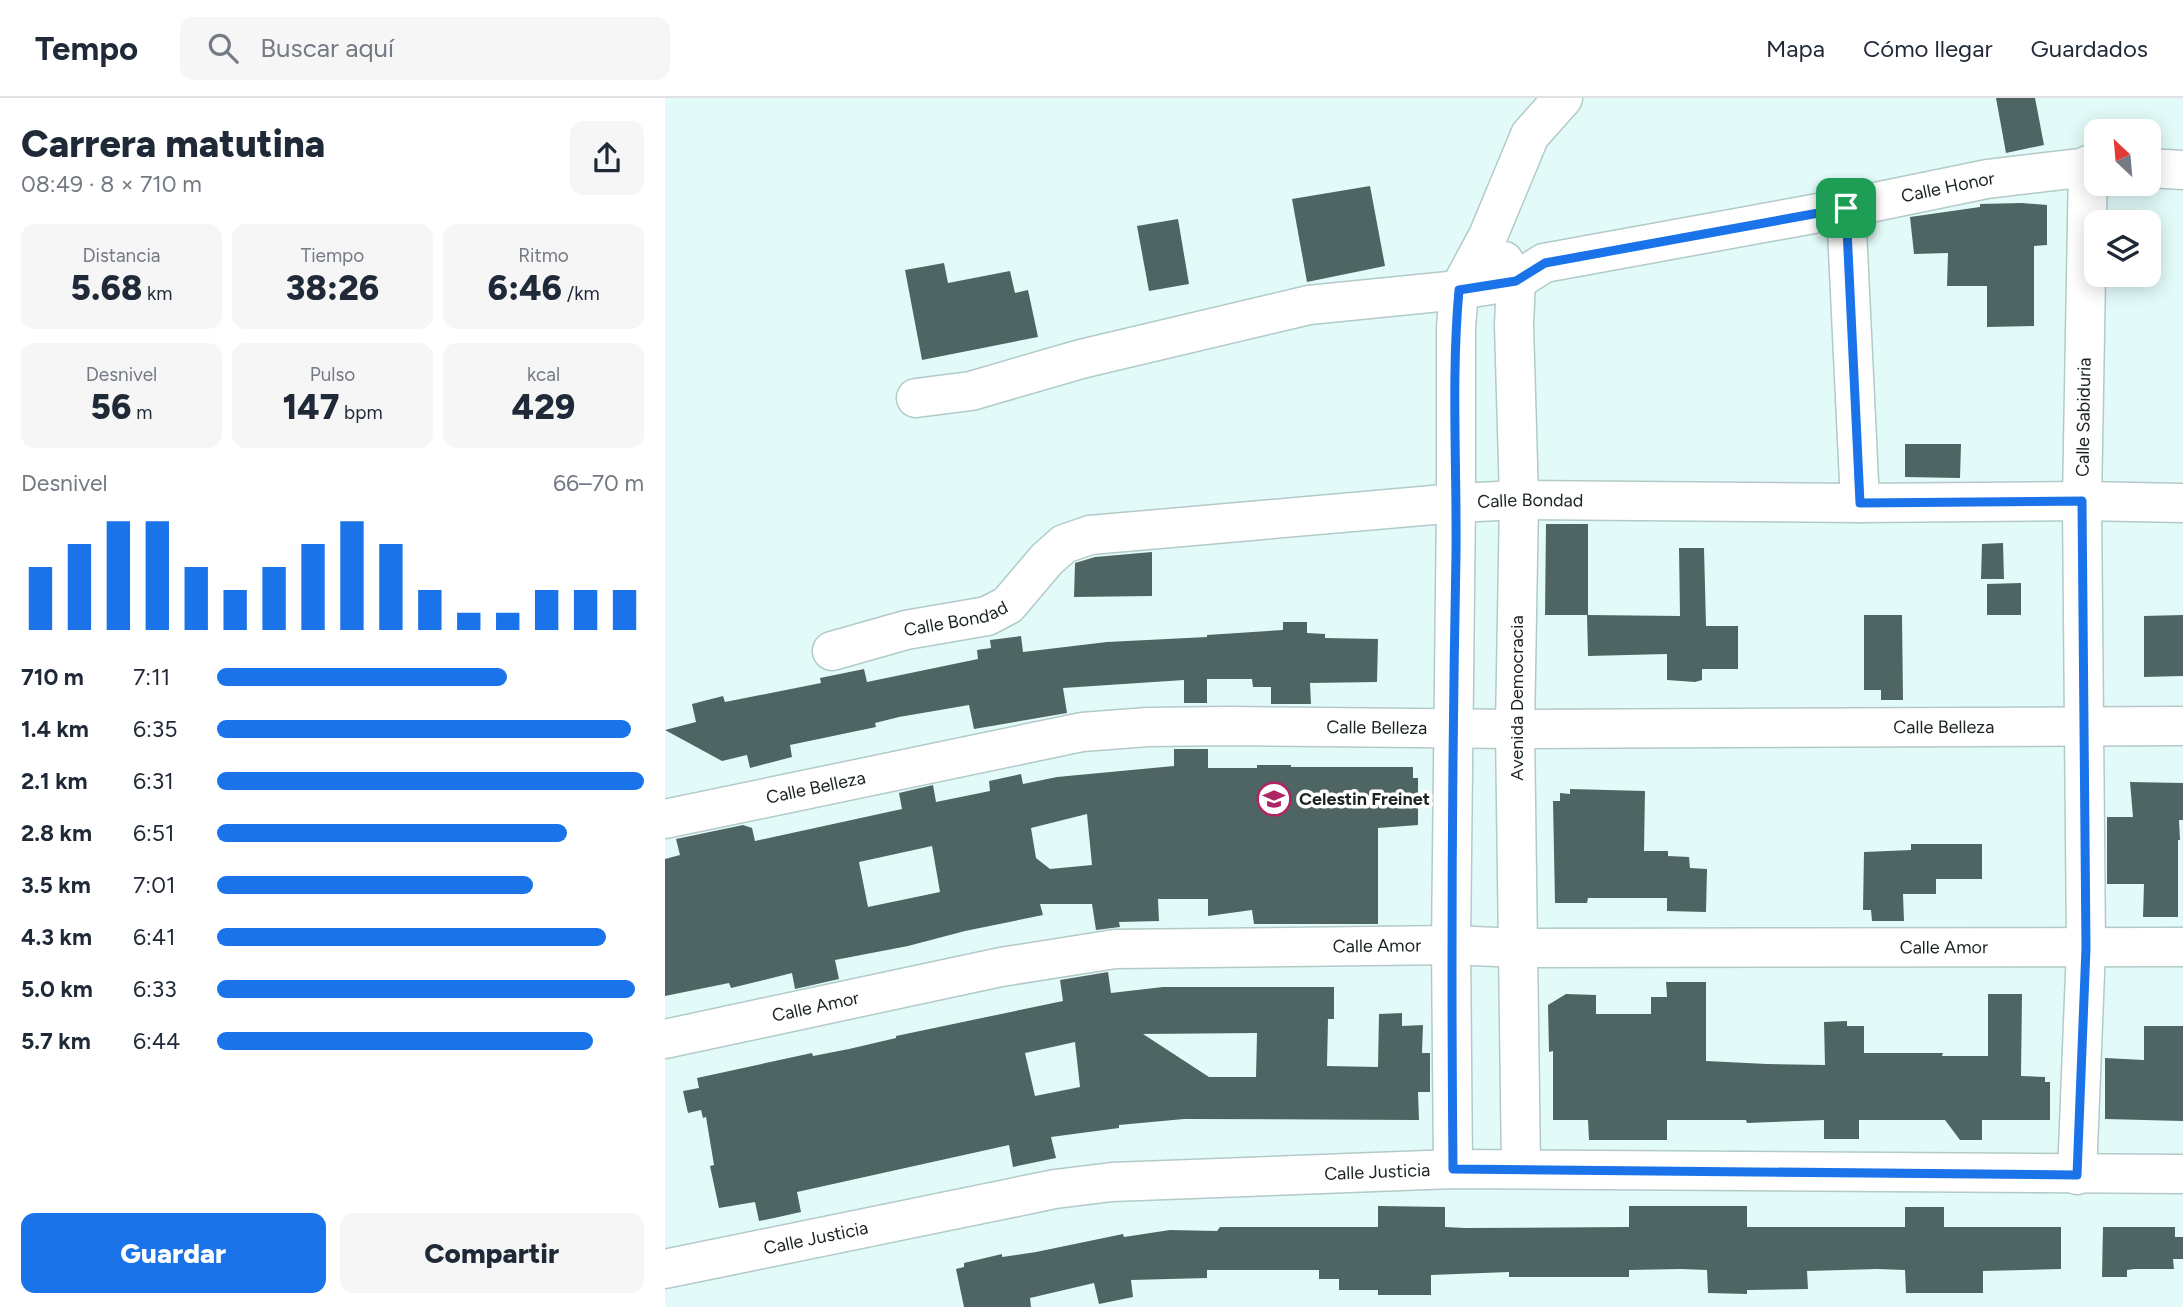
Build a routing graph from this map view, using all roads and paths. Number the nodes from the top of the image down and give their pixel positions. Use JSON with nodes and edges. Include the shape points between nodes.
{"nodes":[{"id":1,"x":1563,"y":98,"type":"edge"},
{"id":2,"x":2084,"y":166,"type":"edge"},
{"id":3,"x":2161,"y":169,"type":"edge"},
{"id":4,"x":2183,"y":170,"type":"edge"},
{"id":5,"x":2091,"y":196,"type":"edge"},
{"id":6,"x":1846,"y":208,"type":"junction"},
{"id":7,"x":1488,"y":236,"type":"junction"},
{"id":8,"x":1516,"y":281,"type":"junction"},
{"id":9,"x":1459,"y":290,"type":"junction"},
{"id":10,"x":916,"y":398,"type":"dead end"},
{"id":11,"x":1519,"y":500,"type":"junction"},
{"id":12,"x":2082,"y":501,"type":"junction"},
{"id":13,"x":1456,"y":503,"type":"junction"},
{"id":14,"x":1860,"y":503,"type":"junction"},
{"id":15,"x":2183,"y":503,"type":"edge"},
{"id":16,"x":832,"y":651,"type":"dead end"},
{"id":17,"x":2085,"y":726,"type":"junction"},
{"id":18,"x":2183,"y":726,"type":"edge"},
{"id":19,"x":1453,"y":727,"type":"junction"},
{"id":20,"x":1515,"y":729,"type":"junction"},
{"id":21,"x":665,"y":818,"type":"edge"},
{"id":22,"x":1451,"y":945,"type":"junction"},
{"id":23,"x":2183,"y":947,"type":"edge"},
{"id":24,"x":1519,"y":948,"type":"junction"},
{"id":25,"x":2086,"y":948,"type":"junction"},
{"id":26,"x":665,"y":1039,"type":"edge"},
{"id":27,"x":1453,"y":1169,"type":"junction"},
{"id":28,"x":1521,"y":1169,"type":"junction"},
{"id":29,"x":2183,"y":1174,"type":"edge"},
{"id":30,"x":2077,"y":1175,"type":"junction"},
{"id":31,"x":665,"y":1269,"type":"edge"}],
"edges":[{"from":1,"to":7,"type":"street","via":[[1530,135]]},
{"from":2,"to":6,"type":"street","name":"Calle Honor","via":[[1987,179]]},
{"from":3,"to":4,"type":"street"},
{"from":5,"to":12,"type":"street","name":"Calle Sabiduria"},
{"from":6,"to":8,"type":"street","name":"Calle Honor","via":[[1545,263]]},
{"from":6,"to":14,"type":"street"},
{"from":7,"to":8,"type":"street"},
{"from":7,"to":9,"type":"street"},
{"from":8,"to":9,"type":"street"},
{"from":8,"to":11,"type":"street","name":"Avenida Democracia"},
{"from":9,"to":10,"type":"street","via":[[1309,305],[1081,359],[971,391]]},
{"from":9,"to":13,"type":"street"},
{"from":11,"to":13,"type":"street","name":"Calle Bondad"},
{"from":11,"to":14,"type":"street","name":"Calle Bondad"},
{"from":11,"to":20,"type":"street","name":"Avenida Democracia"},
{"from":12,"to":14,"type":"street","name":"Calle Bondad"},
{"from":12,"to":15,"type":"street","name":"Calle Bondad"},
{"from":12,"to":17,"type":"street","name":"Calle Sabiduria"},
{"from":13,"to":16,"type":"street","name":"Calle Bondad","via":[[1090,535],[1064,544],[1007,605],[987,616]]},
{"from":13,"to":19,"type":"street"},
{"from":17,"to":18,"type":"street","name":"Calle Belleza"},
{"from":17,"to":20,"type":"street","name":"Calle Belleza"},
{"from":17,"to":25,"type":"street","name":"Calle Sabiduria"},
{"from":19,"to":20,"type":"street","name":"Calle Belleza"},
{"from":19,"to":21,"type":"street","name":"Calle Belleza","via":[[1148,727],[1082,732]]},
{"from":19,"to":22,"type":"street"},
{"from":20,"to":24,"type":"street","name":"Avenida Democracia"},
{"from":22,"to":24,"type":"street","name":"Calle Amor"},
{"from":22,"to":26,"type":"street","name":"Calle Amor","via":[[1115,949],[1001,967]]},
{"from":22,"to":27,"type":"street"},
{"from":23,"to":25,"type":"street","name":"Calle Amor"},
{"from":24,"to":25,"type":"street","name":"Calle Amor"},
{"from":24,"to":28,"type":"street","name":"Avenida Democracia"},
{"from":25,"to":30,"type":"street","name":"Calle Sabiduria"},
{"from":27,"to":28,"type":"street","name":"Calle Justicia"},
{"from":27,"to":31,"type":"street","name":"Calle Justicia","via":[[1112,1182],[1055,1189]]},
{"from":28,"to":30,"type":"street","name":"Calle Justicia"},
{"from":29,"to":30,"type":"street","name":"Calle Justicia"}]}
